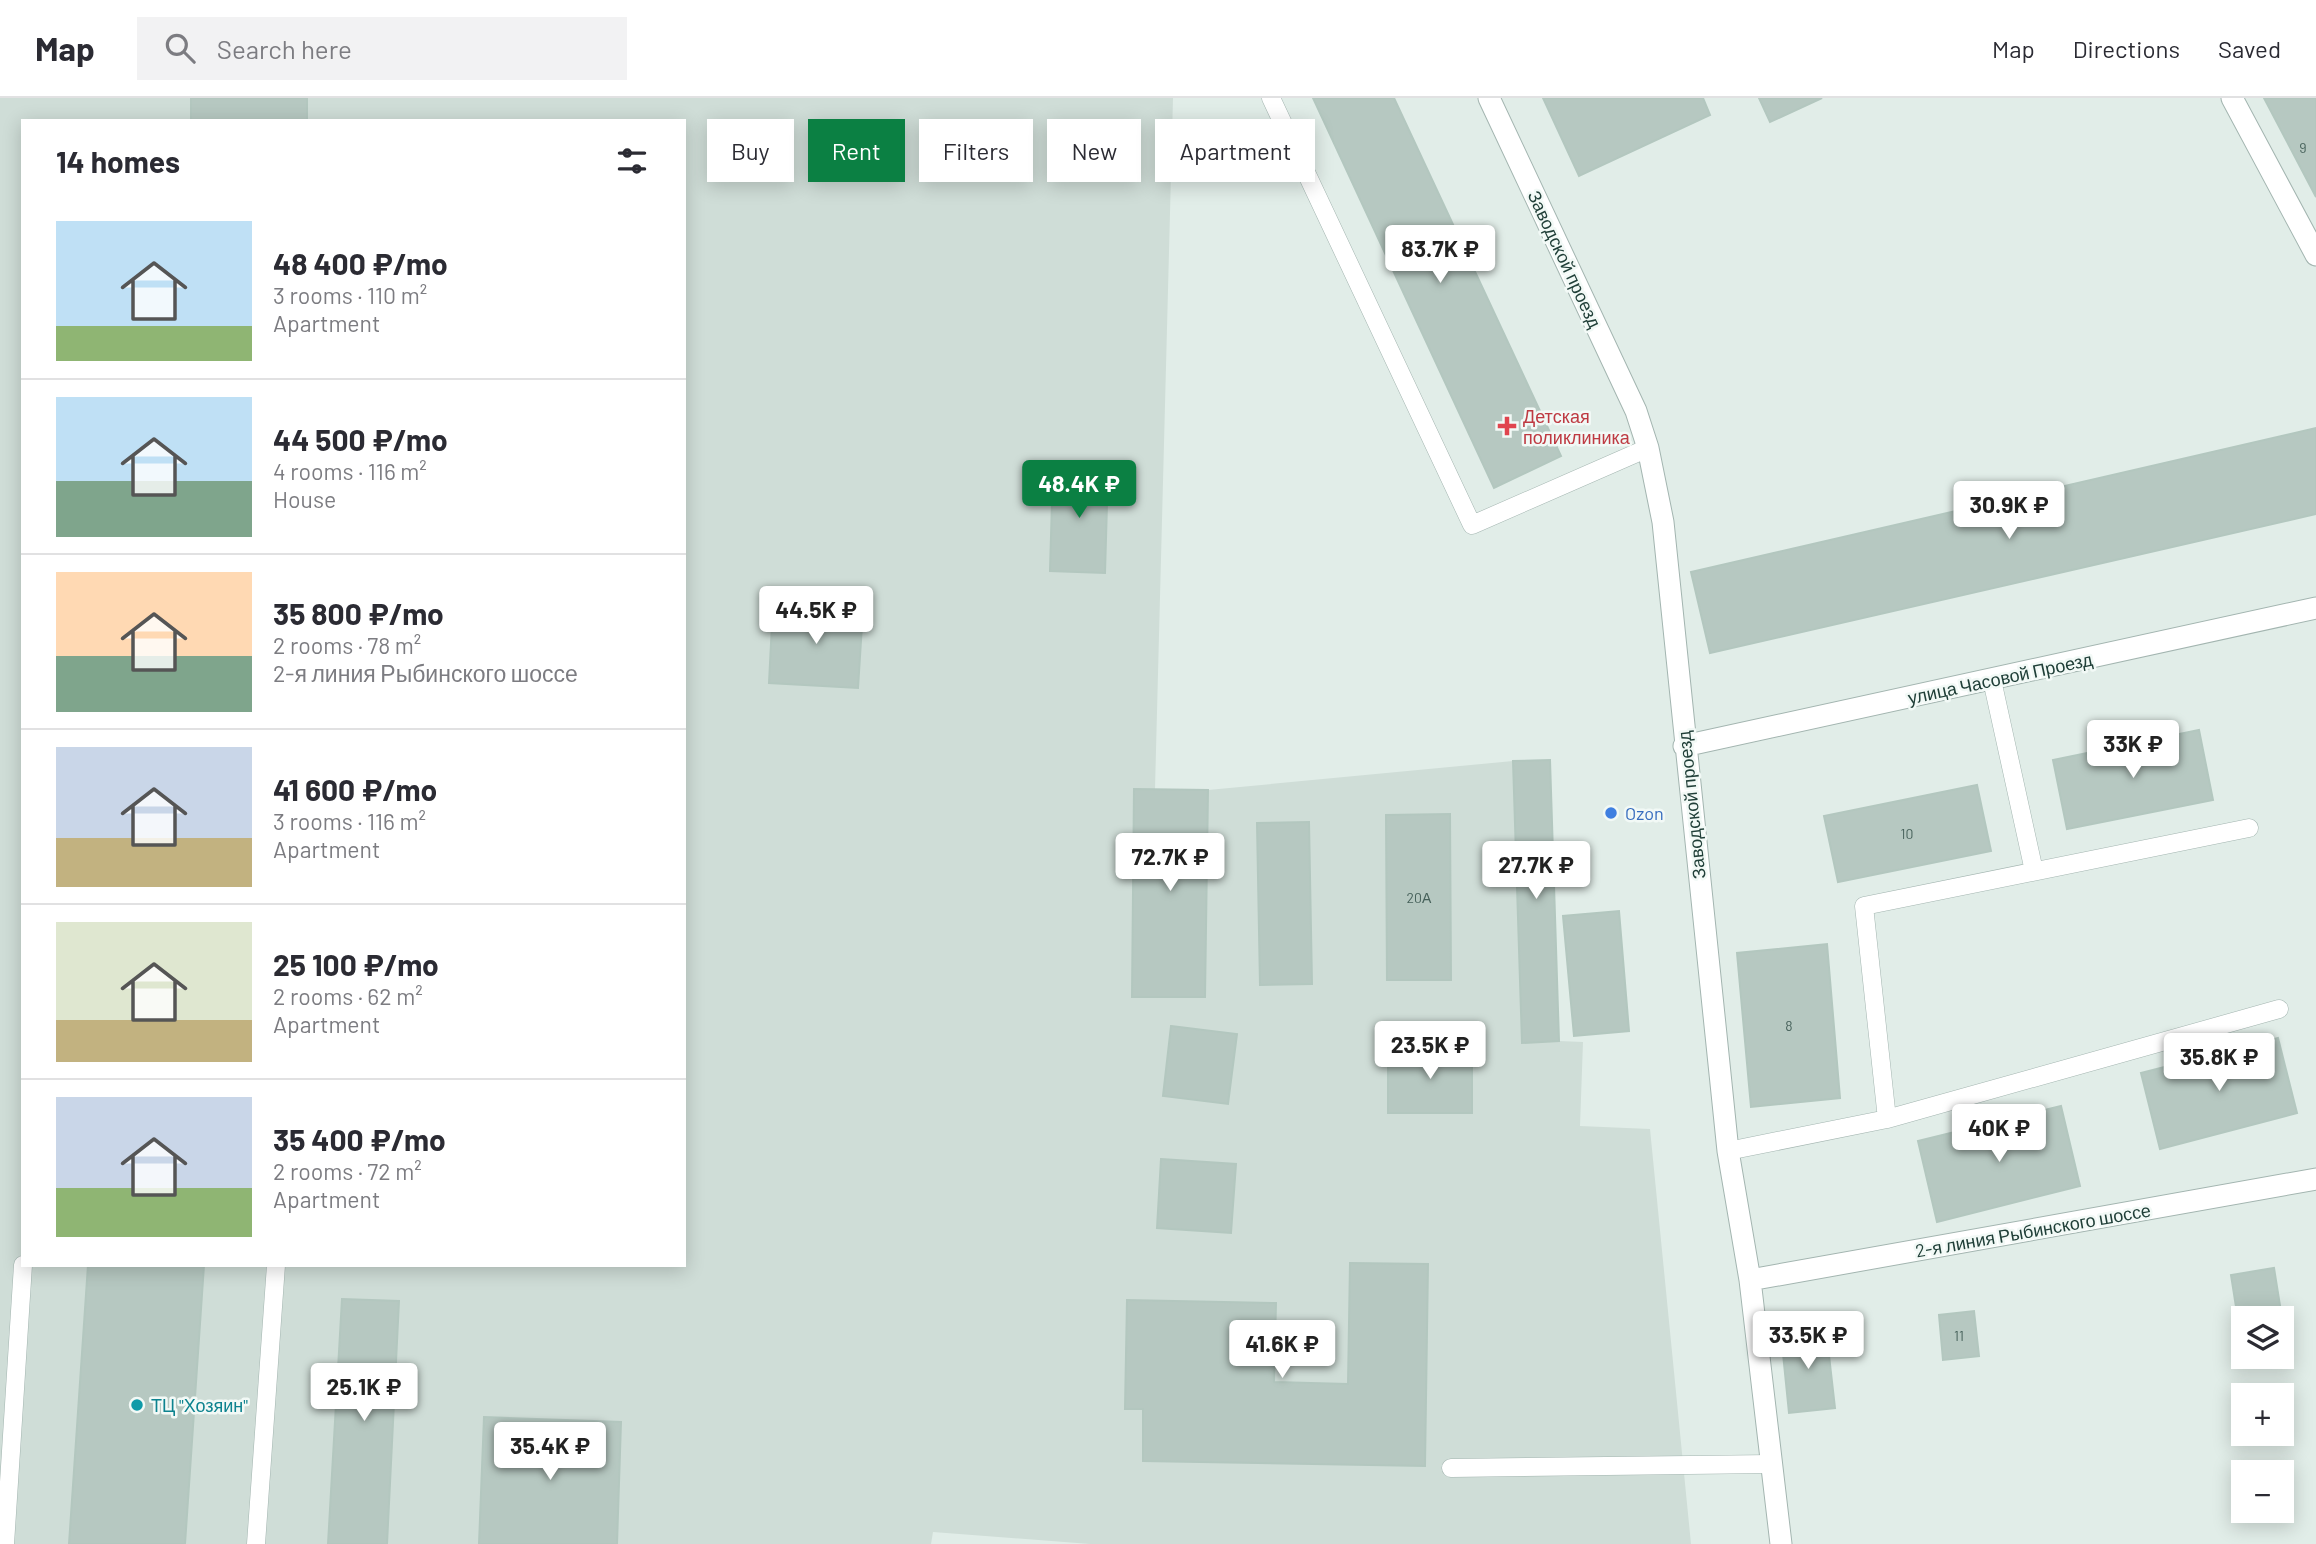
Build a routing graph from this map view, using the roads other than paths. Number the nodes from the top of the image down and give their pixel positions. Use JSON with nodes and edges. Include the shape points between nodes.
{"nodes":[{"id":1,"x":1270,"y":98,"type":"edge"},
{"id":2,"x":1489,"y":98,"type":"edge"},
{"id":3,"x":2232,"y":98,"type":"edge"},
{"id":4,"x":2316,"y":255,"type":"edge"},
{"id":5,"x":1648,"y":448,"type":"junction"},
{"id":6,"x":2316,"y":608,"type":"edge"},
{"id":7,"x":1992,"y":680,"type":"junction"},
{"id":8,"x":1684,"y":746,"type":"junction"},
{"id":9,"x":2249,"y":828,"type":"dead end"},
{"id":10,"x":2034,"y":871,"type":"junction"},
{"id":11,"x":2279,"y":1009,"type":"dead end"},
{"id":12,"x":1887,"y":1119,"type":"junction"},
{"id":13,"x":1728,"y":1152,"type":"junction"},
{"id":14,"x":2316,"y":1179,"type":"edge"},
{"id":15,"x":23,"y":1267,"type":"edge"},
{"id":16,"x":276,"y":1267,"type":"edge"},
{"id":17,"x":1750,"y":1280,"type":"junction"},
{"id":18,"x":1771,"y":1464,"type":"junction"},
{"id":19,"x":1451,"y":1468,"type":"dead end"},
{"id":20,"x":5,"y":1544,"type":"edge"},
{"id":21,"x":256,"y":1544,"type":"edge"},
{"id":22,"x":1781,"y":1544,"type":"edge"}],
"edges":[{"from":1,"to":5,"type":"lane","via":[[1472,525]]},
{"from":2,"to":5,"type":"street","name":"Заводской проезд","via":[[1636,411]]},
{"from":3,"to":4,"type":"street"},
{"from":5,"to":8,"type":"street","name":"Заводской проезд","via":[[1663,522]]},
{"from":6,"to":7,"type":"street","name":"улица Часовой Проезд"},
{"from":7,"to":8,"type":"street","name":"улица Часовой Проезд"},
{"from":7,"to":10,"type":"lane"},
{"from":8,"to":13,"type":"street","name":"Заводской проезд"},
{"from":9,"to":10,"type":"lane"},
{"from":10,"to":12,"type":"lane","via":[[1864,906]]},
{"from":11,"to":12,"type":"lane"},
{"from":12,"to":13,"type":"lane"},
{"from":13,"to":17,"type":"street","name":"Заводской проезд"},
{"from":14,"to":17,"type":"street","name":"2-я линия Рыбинского шоссе"},
{"from":15,"to":20,"type":"lane"},
{"from":16,"to":21,"type":"lane"},
{"from":17,"to":18,"type":"street","name":"Заводской проезд"},
{"from":18,"to":19,"type":"lane"},
{"from":18,"to":22,"type":"street","name":"Заводской проезд"}]}
